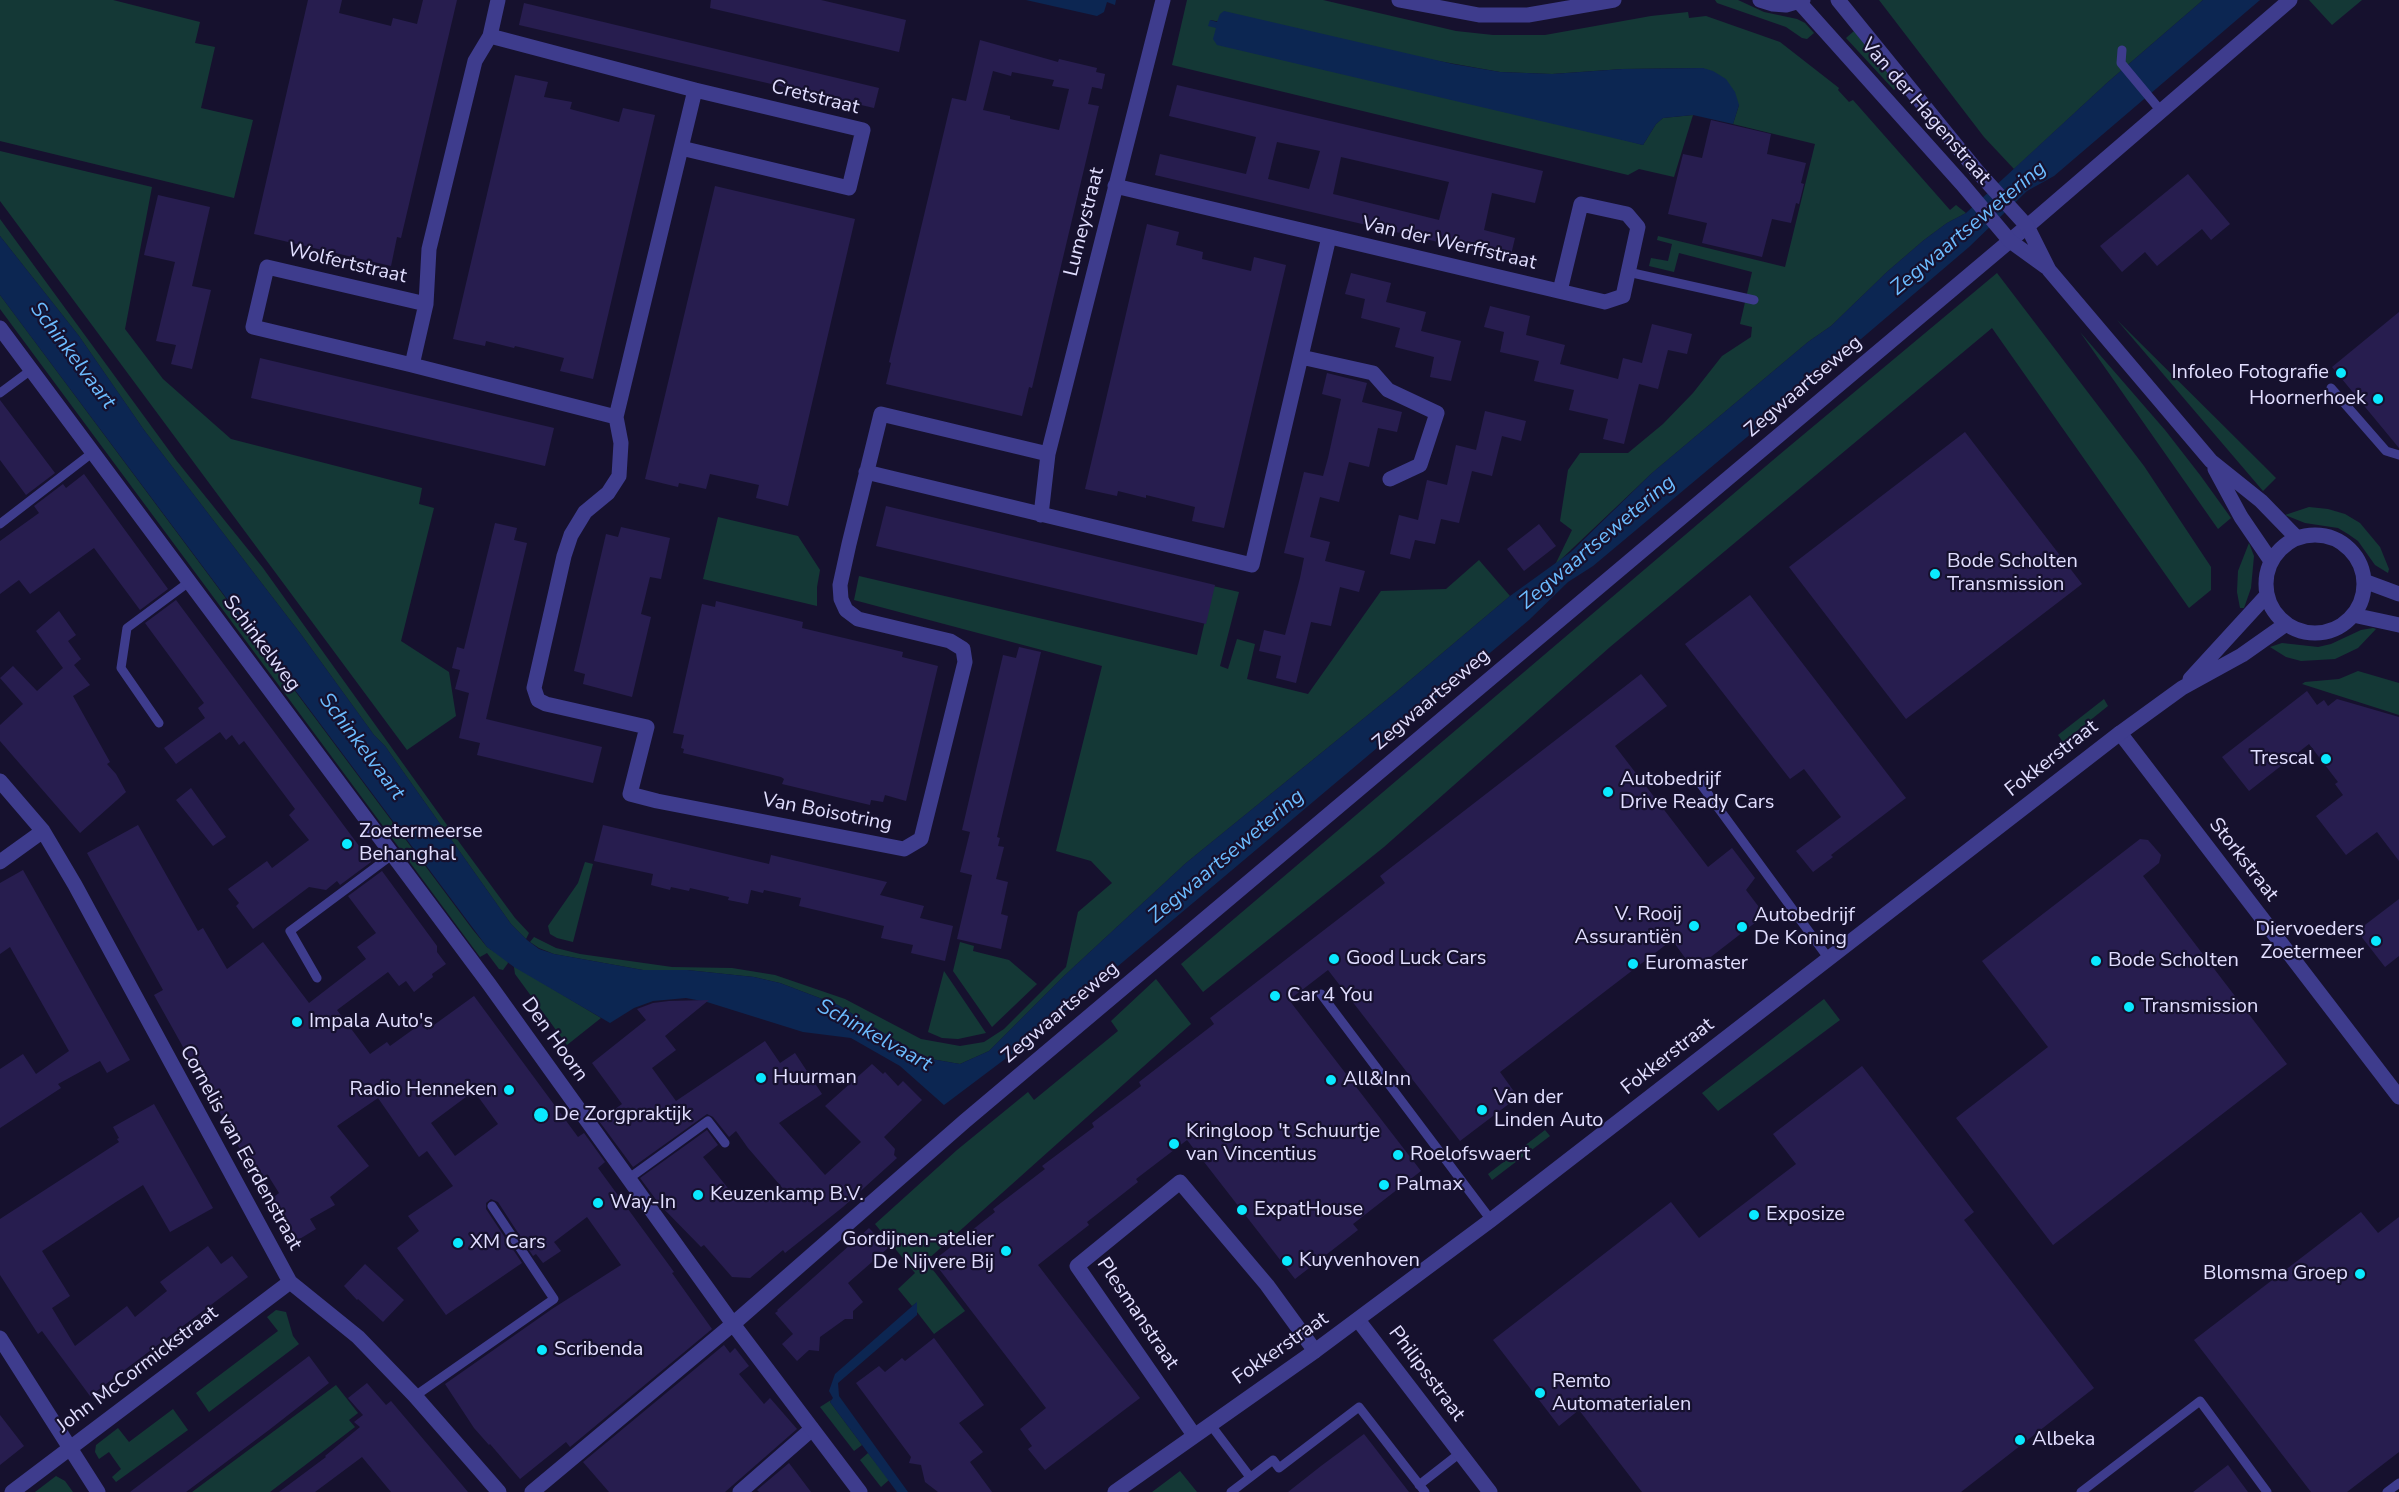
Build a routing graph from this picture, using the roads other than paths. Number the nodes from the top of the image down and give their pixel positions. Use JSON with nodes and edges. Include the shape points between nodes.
{"nodes":[{"id":1,"x":498,"y":0,"type":"edge"},
{"id":2,"x":1163,"y":0,"type":"edge"},
{"id":3,"x":1399,"y":0,"type":"edge"},
{"id":4,"x":1614,"y":0,"type":"edge"},
{"id":5,"x":1760,"y":0,"type":"edge"},
{"id":6,"x":1838,"y":0,"type":"edge"},
{"id":7,"x":2290,"y":0,"type":"edge"},
{"id":8,"x":1801,"y":1,"type":"edge"},
{"id":9,"x":490,"y":36,"type":"junction"},
{"id":10,"x":2122,"y":50,"type":"dead end"},
{"id":11,"x":695,"y":90,"type":"junction"},
{"id":12,"x":2161,"y":111,"type":"junction"},
{"id":13,"x":681,"y":148,"type":"junction"},
{"id":14,"x":1116,"y":186,"type":"junction"},
{"id":15,"x":2022,"y":220,"type":"junction"},
{"id":16,"x":2005,"y":236,"type":"junction"},
{"id":17,"x":1329,"y":237,"type":"junction"},
{"id":18,"x":2049,"y":270,"type":"junction"},
{"id":19,"x":1628,"y":272,"type":"junction"},
{"id":20,"x":1560,"y":291,"type":"junction"},
{"id":21,"x":1754,"y":300,"type":"dead end"},
{"id":22,"x":426,"y":304,"type":"junction"},
{"id":23,"x":0,"y":328,"type":"edge"},
{"id":24,"x":1300,"y":357,"type":"junction"},
{"id":25,"x":412,"y":365,"type":"junction"},
{"id":26,"x":31,"y":370,"type":"junction"},
{"id":27,"x":2331,"y":388,"type":"dead end"},
{"id":28,"x":0,"y":393,"type":"edge"},
{"id":29,"x":616,"y":417,"type":"junction"},
{"id":30,"x":92,"y":453,"type":"junction"},
{"id":31,"x":1048,"y":454,"type":"junction"},
{"id":32,"x":2399,"y":455,"type":"edge"},
{"id":33,"x":2211,"y":461,"type":"junction"},
{"id":34,"x":866,"y":472,"type":"junction"},
{"id":35,"x":1390,"y":479,"type":"dead end"},
{"id":36,"x":1041,"y":515,"type":"junction"},
{"id":37,"x":0,"y":524,"type":"edge"},
{"id":38,"x":2297,"y":538,"type":"junction"},
{"id":39,"x":2271,"y":561,"type":"junction"},
{"id":40,"x":2364,"y":581,"type":"junction"},
{"id":41,"x":189,"y":582,"type":"junction"},
{"id":42,"x":2399,"y":594,"type":"edge"},
{"id":43,"x":2266,"y":595,"type":"junction"},
{"id":44,"x":2353,"y":615,"type":"junction"},
{"id":45,"x":2286,"y":624,"type":"junction"},
{"id":46,"x":2399,"y":625,"type":"edge"},
{"id":47,"x":2182,"y":688,"type":"junction"},
{"id":48,"x":159,"y":723,"type":"dead end"},
{"id":49,"x":2120,"y":734,"type":"junction"},
{"id":50,"x":0,"y":781,"type":"edge"},
{"id":51,"x":1700,"y":783,"type":"dead end"},
{"id":52,"x":43,"y":831,"type":"junction"},
{"id":53,"x":392,"y":855,"type":"junction"},
{"id":54,"x":0,"y":862,"type":"edge"},
{"id":55,"x":1829,"y":959,"type":"junction"},
{"id":56,"x":317,"y":978,"type":"dead end"},
{"id":57,"x":489,"y":984,"type":"joint"},
{"id":58,"x":1321,"y":994,"type":"dead end"},
{"id":59,"x":2399,"y":1097,"type":"edge"},
{"id":60,"x":725,"y":1143,"type":"dead end"},
{"id":61,"x":628,"y":1179,"type":"junction"},
{"id":62,"x":492,"y":1206,"type":"dead end"},
{"id":63,"x":1491,"y":1220,"type":"junction"},
{"id":64,"x":290,"y":1282,"type":"junction"},
{"id":65,"x":1358,"y":1320,"type":"junction"},
{"id":66,"x":733,"y":1324,"type":"junction"},
{"id":67,"x":0,"y":1338,"type":"edge"},
{"id":68,"x":1315,"y":1351,"type":"junction"},
{"id":69,"x":415,"y":1396,"type":"junction"},
{"id":70,"x":1210,"y":1424,"type":"junction"},
{"id":71,"x":812,"y":1429,"type":"junction"},
{"id":72,"x":1194,"y":1436,"type":"junction"},
{"id":73,"x":70,"y":1448,"type":"junction"},
{"id":74,"x":1460,"y":1453,"type":"junction"},
{"id":75,"x":1250,"y":1477,"type":"junction"},
{"id":76,"x":2399,"y":1483,"type":"edge"},
{"id":77,"x":1422,"y":1489,"type":"edge"},
{"id":78,"x":12,"y":1492,"type":"edge"},
{"id":79,"x":98,"y":1492,"type":"edge"},
{"id":80,"x":499,"y":1492,"type":"edge"},
{"id":81,"x":532,"y":1492,"type":"edge"},
{"id":82,"x":740,"y":1492,"type":"edge"},
{"id":83,"x":860,"y":1492,"type":"edge"},
{"id":84,"x":1115,"y":1492,"type":"edge"},
{"id":85,"x":1231,"y":1492,"type":"edge"},
{"id":86,"x":1490,"y":1492,"type":"edge"},
{"id":87,"x":2081,"y":1492,"type":"edge"},
{"id":88,"x":2267,"y":1492,"type":"edge"},
{"id":89,"x":2387,"y":1492,"type":"edge"}],
"edges":[{"from":1,"to":9,"type":"street","name":"Wolfertstraat"},
{"from":2,"to":14,"type":"street","name":"Lumeystraat"},
{"from":3,"to":4,"type":"street","via":[[1479,15],[1528,15]]},
{"from":5,"to":8,"type":"street","via":[[1780,5]]},
{"from":6,"to":15,"type":"street","name":"Van der Hagenstraat","via":[[1977,171]]},
{"from":7,"to":12,"type":"street","name":"Zegwaartseweg"},
{"from":8,"to":16,"type":"street","name":"Van der Hagenstraat"},
{"from":9,"to":11,"type":"street"},
{"from":9,"to":22,"type":"street","name":"Wolfertstraat","via":[[475,61],[429,249]]},
{"from":10,"to":12,"type":"lane","via":[[2121,63]]},
{"from":11,"to":13,"type":"street"},
{"from":11,"to":13,"type":"street","name":"Cretstraat","via":[[863,130],[852,177],[849,188]]},
{"from":12,"to":15,"type":"street","name":"Zegwaartseweg"},
{"from":13,"to":29,"type":"street"},
{"from":14,"to":17,"type":"street","name":"Van der Werffstraat"},
{"from":14,"to":31,"type":"street","name":"Lumeystraat"},
{"from":15,"to":16,"type":"street","name":"Zegwaartseweg"},
{"from":15,"to":18,"type":"street","name":"Van der Hagenstraat"},
{"from":16,"to":18,"type":"street","name":"Van der Hagenstraat"},
{"from":16,"to":66,"type":"street","name":"Zegwaartseweg"},
{"from":17,"to":20,"type":"street","name":"Van der Werffstraat"},
{"from":17,"to":24,"type":"street"},
{"from":18,"to":33,"type":"street","name":"Van der Hagenstraat"},
{"from":19,"to":20,"type":"street","name":"Van der Werffstraat","via":[[1623,296],[1605,302]]},
{"from":19,"to":20,"type":"street","name":"Van der Werffstraat","via":[[1638,227],[1627,214],[1581,204]]},
{"from":19,"to":21,"type":"lane"},
{"from":22,"to":25,"type":"street","name":"Wolfertstraat"},
{"from":22,"to":25,"type":"street","name":"Wolfertstraat","via":[[267,267],[253,327]]},
{"from":23,"to":26,"type":"street","name":"Schinkelweg"},
{"from":24,"to":35,"type":"street","via":[[1373,373],[1388,390],[1437,413],[1420,465]]},
{"from":24,"to":36,"type":"street","via":[[1252,565]]},
{"from":25,"to":29,"type":"street","name":"Wolfertstraat"},
{"from":26,"to":28,"type":"lane"},
{"from":26,"to":30,"type":"street","name":"Schinkelweg"},
{"from":27,"to":32,"type":"lane","via":[[2386,451]]},
{"from":29,"to":34,"type":"street","name":"Van Boisotring","via":[[621,442],[619,476],[608,493],[585,512],[571,535],[534,688],[538,700],[646,728],[630,794],[904,849],[921,839],[965,662],[963,649],[950,640],[858,619],[846,610],[840,585]]},
{"from":30,"to":37,"type":"lane"},
{"from":30,"to":41,"type":"street","name":"Schinkelweg"},
{"from":31,"to":34,"type":"street","name":"Van Boisotring","via":[[881,414]]},
{"from":31,"to":36,"type":"street","name":"Lumeystraat"},
{"from":33,"to":38,"type":"street","name":"Van der Hagenstraat","via":[[2261,501]]},
{"from":33,"to":39,"type":"street","name":"Van der Hagenstraat","via":[[2241,517]]},
{"from":34,"to":36,"type":"street"},
{"from":38,"to":39,"type":"street","via":[[2282,547]]},
{"from":38,"to":40,"type":"street","via":[[2315,535],[2341,543],[2359,563]]},
{"from":39,"to":43,"type":"street"},
{"from":40,"to":42,"type":"street"},
{"from":40,"to":44,"type":"street","via":[[2362,599]]},
{"from":41,"to":48,"type":"lane","via":[[127,628],[121,668]]},
{"from":41,"to":53,"type":"street","name":"Schinkelweg"},
{"from":43,"to":45,"type":"street"},
{"from":43,"to":47,"type":"street","name":"Fokkerstraat"},
{"from":44,"to":45,"type":"street","via":[[2339,627],[2321,633],[2303,632]]},
{"from":44,"to":46,"type":"street"},
{"from":45,"to":47,"type":"street","name":"Fokkerstraat","via":[[2242,655]]},
{"from":47,"to":49,"type":"street","name":"Fokkerstraat"},
{"from":49,"to":55,"type":"street","name":"Fokkerstraat"},
{"from":49,"to":59,"type":"street","name":"Storkstraat"},
{"from":50,"to":52,"type":"street","name":"Cornelis van Eerdenstraat"},
{"from":51,"to":55,"type":"lane"},
{"from":52,"to":54,"type":"street"},
{"from":52,"to":64,"type":"street","name":"Cornelis van Eerdenstraat"},
{"from":53,"to":56,"type":"lane","via":[[290,931]]},
{"from":53,"to":57,"type":"street","name":"Schinkelweg"},
{"from":55,"to":63,"type":"street","name":"Fokkerstraat"},
{"from":57,"to":61,"type":"street","name":"Den Hoorn"},
{"from":58,"to":63,"type":"lane"},
{"from":60,"to":61,"type":"lane","via":[[708,1121]]},
{"from":61,"to":66,"type":"street","name":"Den Hoorn"},
{"from":62,"to":69,"type":"lane","via":[[554,1299]]},
{"from":63,"to":65,"type":"street","name":"Fokkerstraat"},
{"from":64,"to":69,"type":"street","name":"Cornelis van Eerdenstraat","via":[[358,1337]]},
{"from":64,"to":73,"type":"street","name":"John McCormickstraat"},
{"from":65,"to":68,"type":"street","name":"Fokkerstraat"},
{"from":65,"to":74,"type":"street","name":"Philipsstraat"},
{"from":66,"to":71,"type":"street","name":"Den Hoorn"},
{"from":66,"to":81,"type":"street","name":"Zegwaartseweg"},
{"from":67,"to":73,"type":"street"},
{"from":68,"to":70,"type":"street","name":"Fokkerstraat"},
{"from":68,"to":72,"type":"street","name":"Plesmanstraat","via":[[1180,1182],[1077,1266]]},
{"from":69,"to":80,"type":"street","name":"Cornelis van Eerdenstraat"},
{"from":70,"to":72,"type":"street","name":"Fokkerstraat"},
{"from":70,"to":75,"type":"lane"},
{"from":71,"to":82,"type":"street"},
{"from":71,"to":83,"type":"street","name":"Den Hoorn"},
{"from":72,"to":84,"type":"street","name":"Fokkerstraat"},
{"from":73,"to":78,"type":"street","name":"John McCormickstraat"},
{"from":73,"to":79,"type":"street"},
{"from":74,"to":77,"type":"lane","name":"Philipsstraat"},
{"from":74,"to":86,"type":"street","name":"Philipsstraat"},
{"from":75,"to":77,"type":"lane","name":"Philipsstraat","via":[[1273,1460],[1279,1468],[1359,1407]]},
{"from":75,"to":85,"type":"lane","name":"Philipsstraat"},
{"from":76,"to":89,"type":"lane"},
{"from":87,"to":88,"type":"lane","via":[[2200,1401]]}]}
